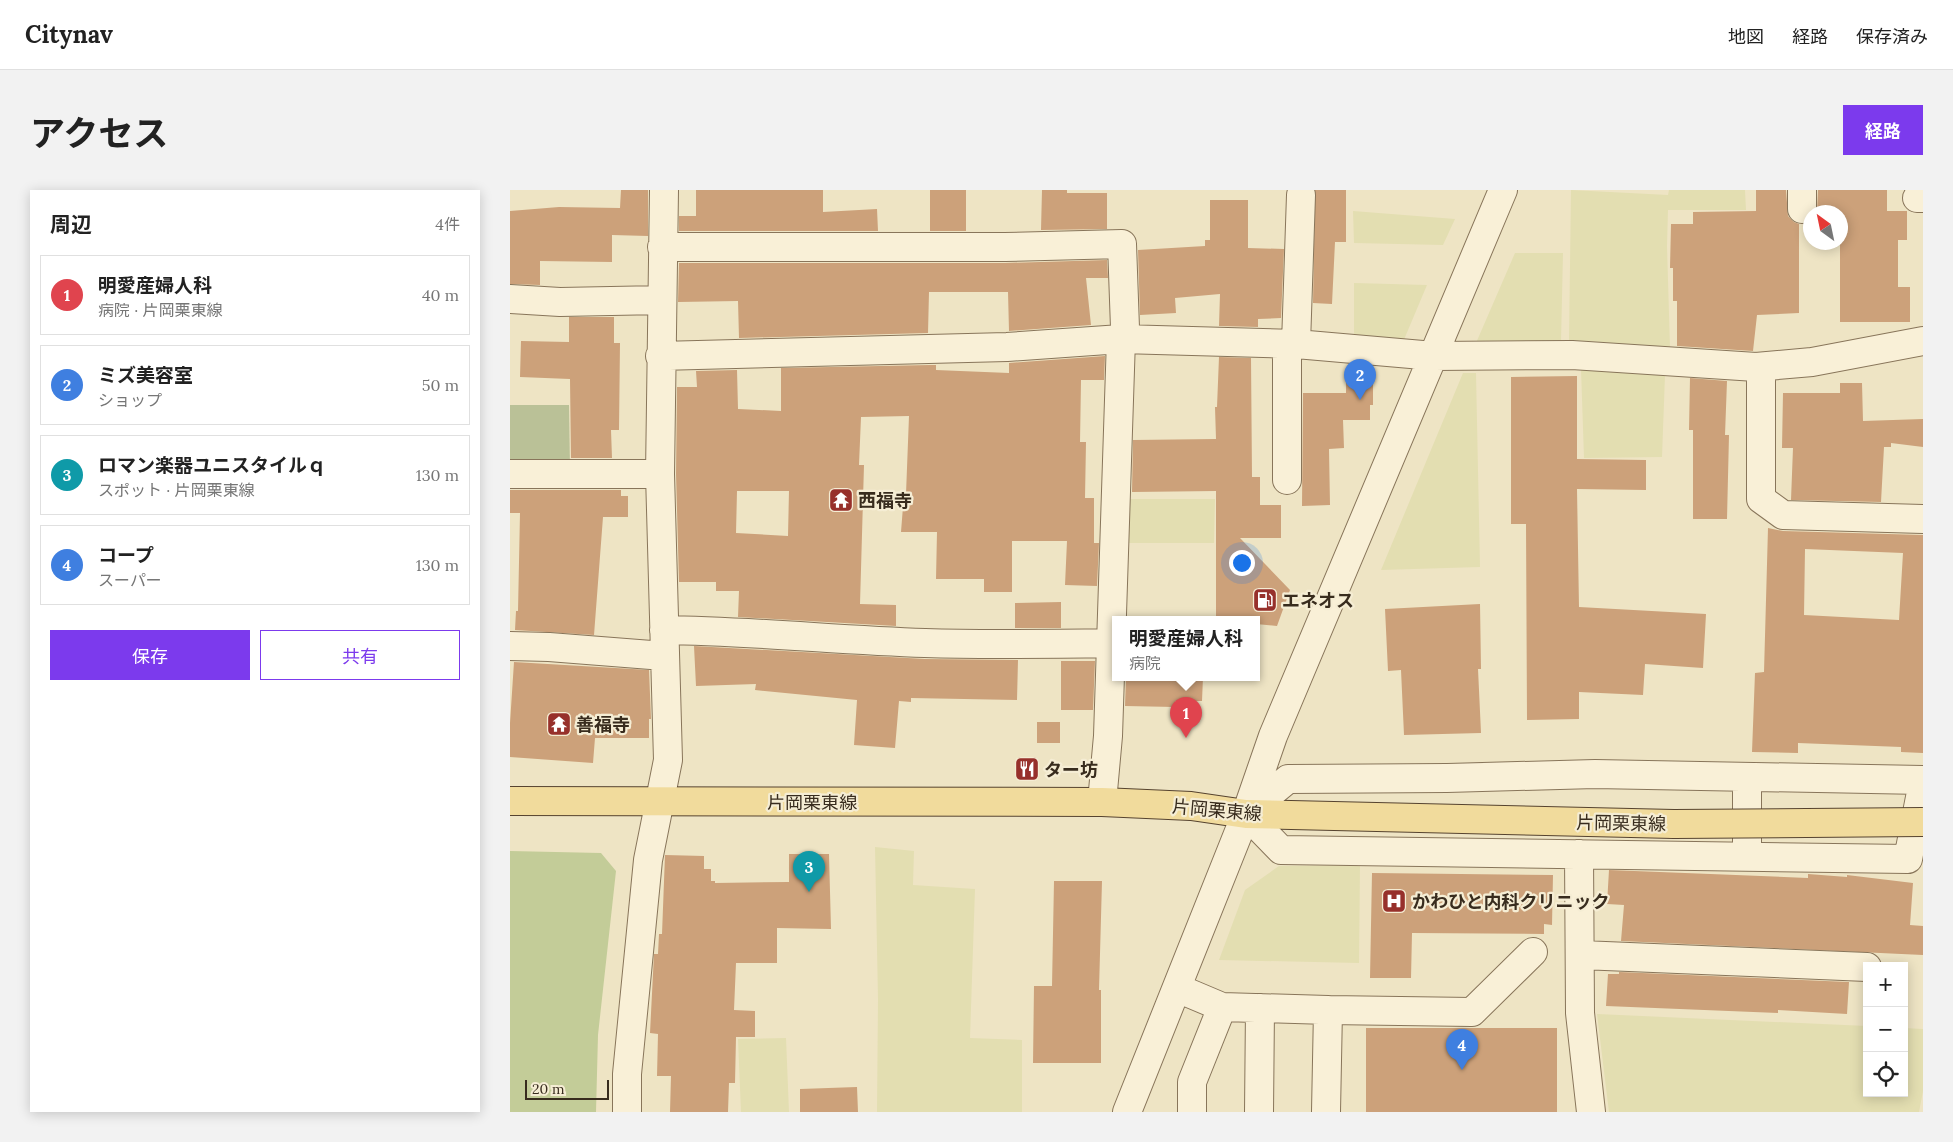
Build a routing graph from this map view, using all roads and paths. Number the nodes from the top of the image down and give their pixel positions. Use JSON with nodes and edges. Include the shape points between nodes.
{"nodes":[{"id":1,"x":664,"y":190,"type":"edge"},
{"id":2,"x":1504,"y":190,"type":"edge"},
{"id":3,"x":1301,"y":195,"type":"dead end"},
{"id":4,"x":662,"y":247,"type":"junction"},
{"id":5,"x":510,"y":299,"type":"edge"},
{"id":6,"x":662,"y":300,"type":"junction"},
{"id":7,"x":1121,"y":339,"type":"junction"},
{"id":8,"x":1923,"y":341,"type":"edge"},
{"id":9,"x":1291,"y":344,"type":"junction"},
{"id":10,"x":660,"y":356,"type":"junction"},
{"id":11,"x":1434,"y":356,"type":"junction"},
{"id":12,"x":1761,"y":366,"type":"junction"},
{"id":13,"x":510,"y":474,"type":"edge"},
{"id":14,"x":660,"y":474,"type":"junction"},
{"id":15,"x":1287,"y":480,"type":"dead end"},
{"id":16,"x":1923,"y":519,"type":"edge"},
{"id":17,"x":664,"y":630,"type":"junction"},
{"id":18,"x":1111,"y":643,"type":"junction"},
{"id":19,"x":510,"y":646,"type":"edge"},
{"id":20,"x":664,"y":656,"type":"junction"},
{"id":21,"x":1748,"y":777,"type":"junction"},
{"id":22,"x":1923,"y":781,"type":"edge"},
{"id":23,"x":510,"y":801,"type":"edge"},
{"id":24,"x":659,"y":801,"type":"junction"},
{"id":25,"x":1102,"y":802,"type":"junction"},
{"id":26,"x":1246,"y":814,"type":"junction"},
{"id":27,"x":1923,"y":822,"type":"edge"},
{"id":28,"x":1579,"y":854,"type":"junction"},
{"id":29,"x":1746,"y":857,"type":"junction"},
{"id":30,"x":1533,"y":952,"type":"dead end"},
{"id":31,"x":1581,"y":955,"type":"junction"},
{"id":32,"x":1863,"y":967,"type":"edge"},
{"id":33,"x":1177,"y":988,"type":"junction"},
{"id":34,"x":1222,"y":1007,"type":"junction"},
{"id":35,"x":1260,"y":1008,"type":"junction"},
{"id":36,"x":1328,"y":1010,"type":"junction"},
{"id":37,"x":627,"y":1112,"type":"edge"},
{"id":38,"x":1127,"y":1112,"type":"edge"},
{"id":39,"x":1192,"y":1112,"type":"edge"},
{"id":40,"x":1259,"y":1112,"type":"edge"},
{"id":41,"x":1326,"y":1112,"type":"edge"},
{"id":42,"x":1591,"y":1112,"type":"edge"}],
"edges":[{"from":1,"to":4,"type":"street"},
{"from":2,"to":11,"type":"street"},
{"from":3,"to":9,"type":"street"},
{"from":4,"to":6,"type":"street"},
{"from":4,"to":7,"type":"street","via":[[1122,244],[1125,328]]},
{"from":5,"to":6,"type":"street","via":[[560,302]]},
{"from":6,"to":10,"type":"street"},
{"from":7,"to":9,"type":"street"},
{"from":7,"to":10,"type":"street","via":[[1006,347]]},
{"from":7,"to":18,"type":"street"},
{"from":8,"to":12,"type":"street","via":[[1812,362]]},
{"from":9,"to":11,"type":"street"},
{"from":9,"to":15,"type":"street"},
{"from":10,"to":14,"type":"street"},
{"from":11,"to":12,"type":"street","via":[[1572,355]]},
{"from":11,"to":26,"type":"street","via":[[1273,736]]},
{"from":12,"to":16,"type":"street","via":[[1761,499],[1783,515]]},
{"from":13,"to":14,"type":"street"},
{"from":14,"to":17,"type":"street"},
{"from":17,"to":18,"type":"street","via":[[924,643]]},
{"from":17,"to":20,"type":"street"},
{"from":18,"to":25,"type":"street"},
{"from":19,"to":20,"type":"street"},
{"from":20,"to":24,"type":"street","via":[[668,760]]},
{"from":21,"to":22,"type":"street"},
{"from":21,"to":26,"type":"street","via":[[1595,774],[1288,778]]},
{"from":21,"to":29,"type":"street"},
{"from":22,"to":29,"type":"street","via":[[1908,859]]},
{"from":23,"to":24,"type":"main road","name":"片岡栗東線"},
{"from":24,"to":25,"type":"main road","name":"片岡栗東線"},
{"from":24,"to":37,"type":"street","via":[[648,860],[627,1074]]},
{"from":25,"to":26,"type":"main road","name":"片岡栗東線","via":[[1191,806]]},
{"from":26,"to":27,"type":"main road","name":"片岡栗東線","bridge":true,"via":[[1674,824]]},
{"from":26,"to":28,"type":"street","via":[[1281,850]]},
{"from":26,"to":33,"type":"street"},
{"from":28,"to":29,"type":"street"},
{"from":28,"to":31,"type":"street"},
{"from":30,"to":36,"type":"street","via":[[1472,1012]]},
{"from":31,"to":32,"type":"street"},
{"from":31,"to":42,"type":"street","via":[[1580,1014]]},
{"from":33,"to":34,"type":"street"},
{"from":33,"to":38,"type":"street"},
{"from":34,"to":35,"type":"street"},
{"from":34,"to":39,"type":"street","via":[[1192,1082]]},
{"from":35,"to":36,"type":"street"},
{"from":35,"to":40,"type":"street"},
{"from":36,"to":41,"type":"street"}]}
